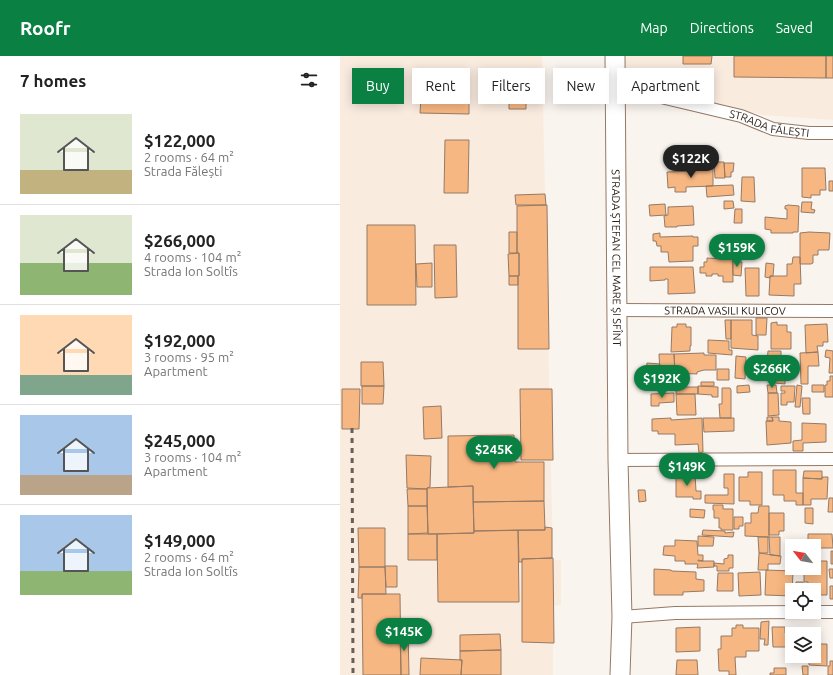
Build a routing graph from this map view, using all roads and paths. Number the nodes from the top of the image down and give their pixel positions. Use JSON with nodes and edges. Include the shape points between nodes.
{"nodes":[{"id":1,"x":615,"y":56,"type":"edge"},
{"id":2,"x":615,"y":83,"type":"junction"},
{"id":3,"x":833,"y":133,"type":"edge"},
{"id":4,"x":618,"y":310,"type":"junction"},
{"id":5,"x":833,"y":311,"type":"edge"},
{"id":6,"x":833,"y":459,"type":"edge"},
{"id":7,"x":618,"y":460,"type":"junction"},
{"id":8,"x":785,"y":612,"type":"edge"},
{"id":9,"x":821,"y":612,"type":"edge"},
{"id":10,"x":833,"y":612,"type":"edge"},
{"id":11,"x":622,"y":616,"type":"junction"},
{"id":12,"x":620,"y":675,"type":"edge"}],
"edges":[{"from":1,"to":2,"type":"main road","name":"STRADA ȘTEFAN CEL MARE ȘI SFÎNT"},
{"from":2,"to":3,"type":"street","name":"STRADA FĂLEȘTI","via":[[644,93],[742,116],[773,129]]},
{"from":2,"to":4,"type":"main road","name":"STRADA ȘTEFAN CEL MARE ȘI SFÎNT"},
{"from":4,"to":5,"type":"street","name":"STRADA VASILI KULICOV"},
{"from":4,"to":7,"type":"main road","name":"STRADA ȘTEFAN CEL MARE ȘI SFÎNT"},
{"from":6,"to":7,"type":"street"},
{"from":7,"to":11,"type":"main road","name":"STRADA ȘTEFAN CEL MARE ȘI SFÎNT"},
{"from":8,"to":11,"type":"street"},
{"from":9,"to":10,"type":"street"},
{"from":11,"to":12,"type":"main road","name":"STRADA ȘTEFAN CEL MARE ȘI SFÎNT"}]}
